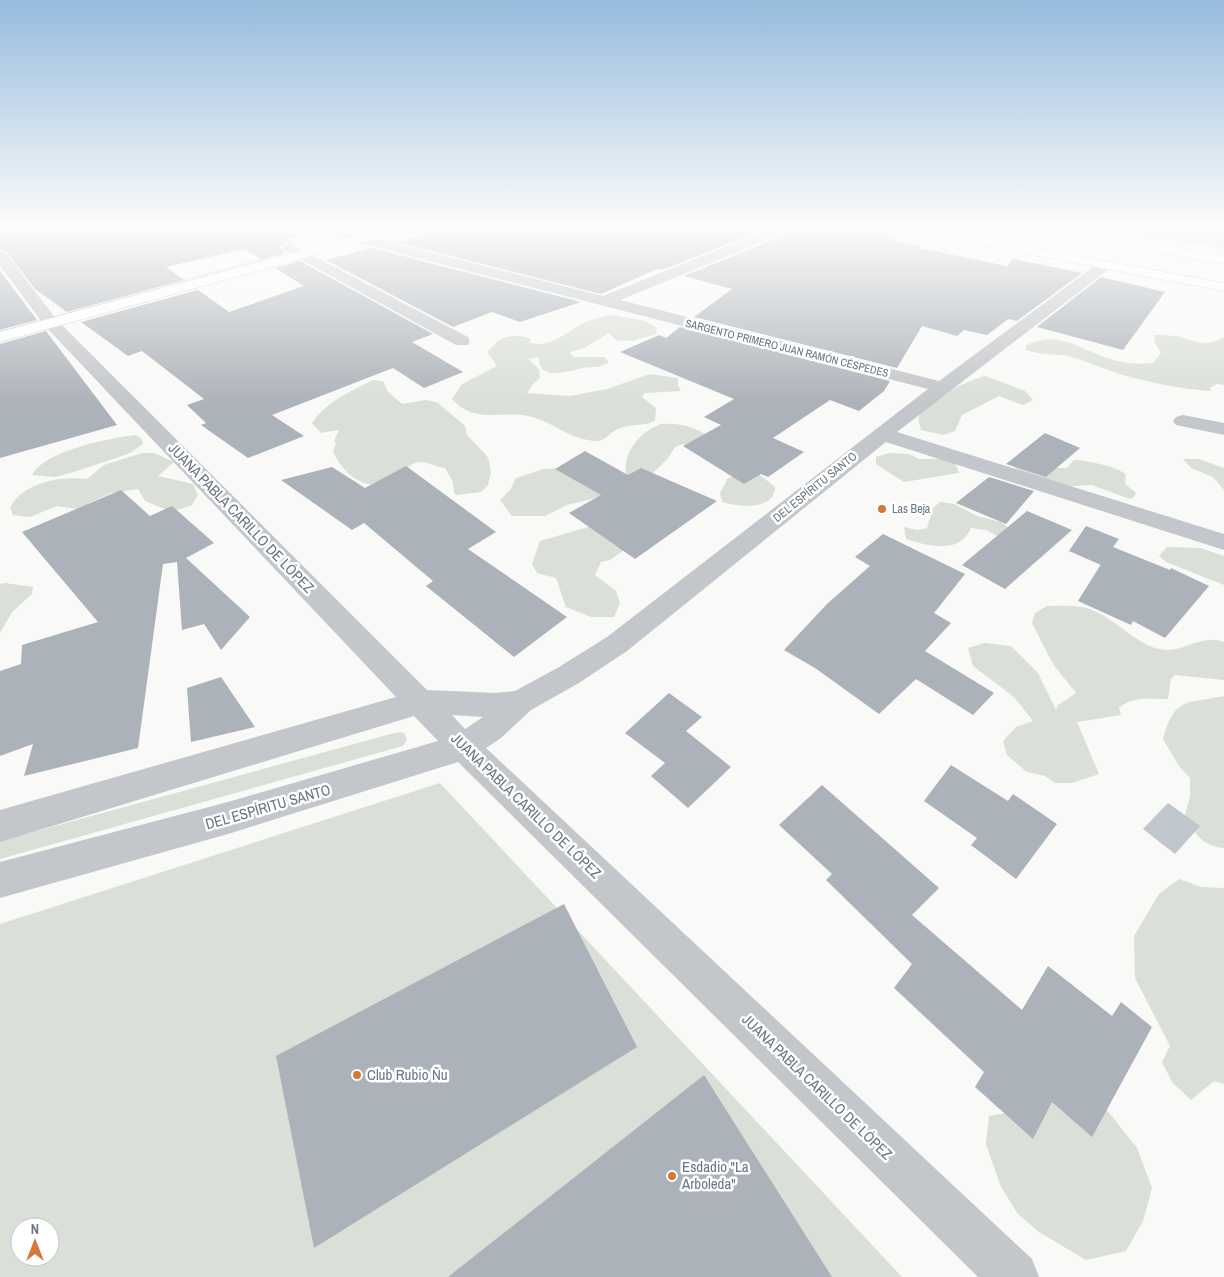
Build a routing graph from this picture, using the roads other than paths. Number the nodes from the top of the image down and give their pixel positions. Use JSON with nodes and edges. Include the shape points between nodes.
{"nodes":[{"id":1,"x":22,"y":285,"type":"edge"},
{"id":2,"x":167,"y":285,"type":"edge"},
{"id":3,"x":358,"y":285,"type":"edge"},
{"id":4,"x":536,"y":285,"type":"edge"},
{"id":5,"x":645,"y":285,"type":"edge"},
{"id":6,"x":1078,"y":285,"type":"edge"},
{"id":7,"x":1212,"y":285,"type":"edge"},
{"id":8,"x":1224,"y":287,"type":"edge"},
{"id":9,"x":602,"y":302,"type":"junction"},
{"id":10,"x":47,"y":317,"type":"junction"},
{"id":11,"x":0,"y":325,"type":"edge"},
{"id":12,"x":0,"y":337,"type":"edge"},
{"id":13,"x":462,"y":341,"type":"dead end"},
{"id":14,"x":942,"y":387,"type":"junction"},
{"id":15,"x":1183,"y":421,"type":"dead end"},
{"id":16,"x":1224,"y":428,"type":"edge"},
{"id":17,"x":882,"y":434,"type":"junction"},
{"id":18,"x":1224,"y":542,"type":"edge"},
{"id":19,"x":420,"y":702,"type":"junction"},
{"id":20,"x":520,"y":702,"type":"junction"},
{"id":21,"x":464,"y":747,"type":"junction"},
{"id":22,"x":0,"y":826,"type":"edge"},
{"id":23,"x":0,"y":880,"type":"edge"},
{"id":24,"x":1014,"y":1277,"type":"edge"}],
"edges":[{"from":1,"to":10,"type":"street","name":"JUANA PABLA CARILLO DE LÓPEZ"},
{"from":2,"to":10,"type":"main road"},
{"from":3,"to":13,"type":"street"},
{"from":4,"to":9,"type":"street","name":"SARGENTO PRIMERO JUAN RAMÓN CÉSPEDES"},
{"from":5,"to":9,"type":"street"},
{"from":6,"to":14,"type":"street","name":"DEL ESPÍRITU SANTO"},
{"from":7,"to":8,"type":"main road"},
{"from":9,"to":14,"type":"street","name":"SARGENTO PRIMERO JUAN RAMÓN CÉSPEDES"},
{"from":10,"to":11,"type":"main road"},
{"from":10,"to":12,"type":"main road"},
{"from":10,"to":19,"type":"street","name":"JUANA PABLA CARILLO DE LÓPEZ"},
{"from":14,"to":17,"type":"street","name":"DEL ESPÍRITU SANTO"},
{"from":15,"to":16,"type":"street"},
{"from":17,"to":18,"type":"street"},
{"from":17,"to":20,"type":"street","name":"DEL ESPÍRITU SANTO","via":[[616,644],[570,675]]},
{"from":19,"to":20,"type":"street","name":"DEL ESPÍRITU SANTO","via":[[495,705]]},
{"from":19,"to":21,"type":"street","name":"JUANA PABLA CARILLO DE LÓPEZ"},
{"from":19,"to":22,"type":"street","name":"DEL ESPÍRITU SANTO"},
{"from":20,"to":21,"type":"street","name":"DEL ESPÍRITU SANTO"},
{"from":21,"to":23,"type":"street","name":"DEL ESPÍRITU SANTO","via":[[246,813]]},
{"from":21,"to":24,"type":"street","name":"JUANA PABLA CARILLO DE LÓPEZ"}]}
